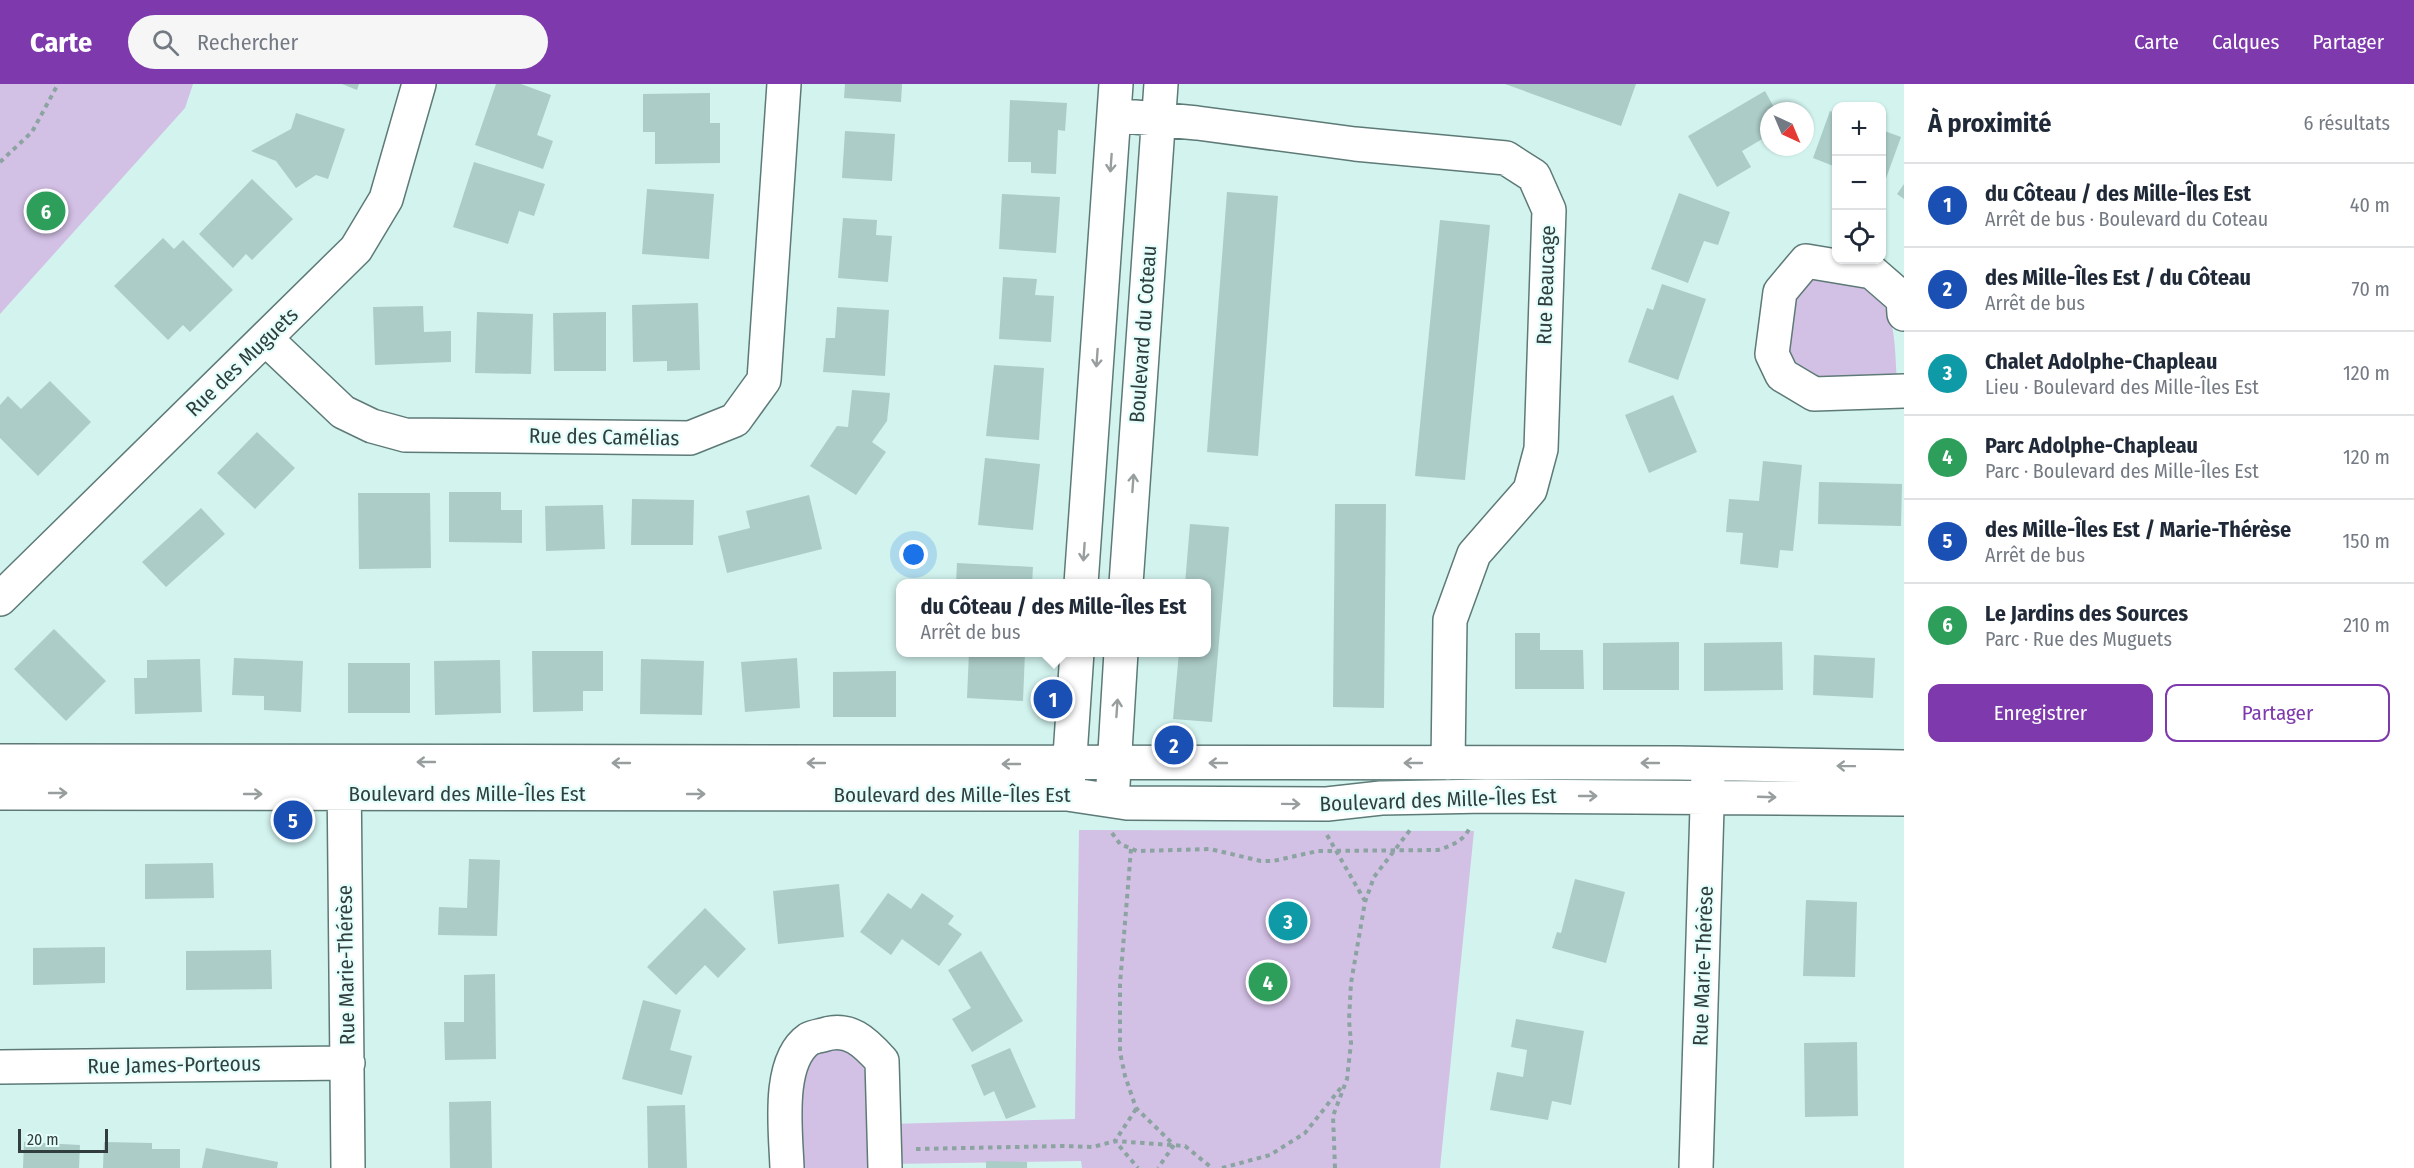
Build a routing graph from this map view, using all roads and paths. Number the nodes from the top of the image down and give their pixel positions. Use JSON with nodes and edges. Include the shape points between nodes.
{"nodes":[{"id":1,"x":58,"y":84,"type":"edge"},
{"id":2,"x":419,"y":84,"type":"edge"},
{"id":3,"x":784,"y":84,"type":"edge"},
{"id":4,"x":1161,"y":84,"type":"edge"},
{"id":5,"x":1115,"y":99,"type":"edge"},
{"id":6,"x":1158,"y":119,"type":"junction"},
{"id":7,"x":0,"y":162,"type":"edge"},
{"id":8,"x":1904,"y":314,"type":"edge"},
{"id":9,"x":266,"y":339,"type":"junction"},
{"id":10,"x":1904,"y":391,"type":"edge"},
{"id":11,"x":1082,"y":579,"type":"edge"},
{"id":12,"x":1126,"y":579,"type":"edge"},
{"id":13,"x":0,"y":599,"type":"edge"},
{"id":14,"x":1077,"y":657,"type":"edge"},
{"id":15,"x":1121,"y":657,"type":"edge"},
{"id":16,"x":0,"y":761,"type":"edge"},
{"id":17,"x":344,"y":762,"type":"junction"},
{"id":18,"x":1449,"y":763,"type":"junction"},
{"id":19,"x":1114,"y":764,"type":"junction"},
{"id":20,"x":1708,"y":764,"type":"junction"},
{"id":21,"x":1904,"y":767,"type":"edge"},
{"id":22,"x":1068,"y":779,"type":"junction"},
{"id":23,"x":0,"y":793,"type":"edge"},
{"id":24,"x":344,"y":794,"type":"junction"},
{"id":25,"x":1708,"y":796,"type":"junction"},
{"id":26,"x":1904,"y":799,"type":"edge"},
{"id":27,"x":1111,"y":814,"type":"junction"},
{"id":28,"x":1470,"y":822,"type":"dead end"},
{"id":29,"x":1412,"y":828,"type":"dead end"},
{"id":30,"x":1325,"y":830,"type":"dead end"},
{"id":31,"x":1131,"y":849,"type":"junction"},
{"id":32,"x":1395,"y":849,"type":"junction"},
{"id":33,"x":1338,"y":850,"type":"junction"},
{"id":34,"x":1365,"y":902,"type":"junction"},
{"id":35,"x":348,"y":1063,"type":"junction"},
{"id":36,"x":0,"y":1067,"type":"edge"},
{"id":37,"x":1347,"y":1079,"type":"junction"},
{"id":38,"x":1136,"y":1108,"type":"junction"},
{"id":39,"x":1115,"y":1141,"type":"junction"},
{"id":40,"x":1174,"y":1145,"type":"junction"},
{"id":41,"x":884,"y":1159,"type":"edge"},
{"id":42,"x":348,"y":1168,"type":"edge"},
{"id":43,"x":787,"y":1168,"type":"edge"},
{"id":44,"x":1138,"y":1168,"type":"edge"},
{"id":45,"x":1158,"y":1168,"type":"edge"},
{"id":46,"x":1212,"y":1168,"type":"edge"},
{"id":47,"x":1222,"y":1168,"type":"edge"},
{"id":48,"x":1335,"y":1168,"type":"edge"},
{"id":49,"x":1696,"y":1168,"type":"edge"}],
"edges":[{"from":1,"to":7,"type":"path","via":[[32,132]]},
{"from":2,"to":9,"type":"street","name":"Rue des Muguets","via":[[386,199],[356,249]]},
{"from":3,"to":9,"type":"street","name":"Rue des Camélias","via":[[764,380],[735,420],[690,438],[405,435],[342,412]]},
{"from":4,"to":6,"type":"street","name":"Boulevard du Coteau"},
{"from":5,"to":6,"type":"street","name":"Rue Beaucage"},
{"from":5,"to":11,"type":"street","name":"Boulevard du Coteau","one_way":true},
{"from":12,"to":6,"type":"street","name":"Boulevard du Coteau","one_way":true},
{"from":6,"to":18,"type":"street","name":"Rue Beaucage","via":[[1506,158],[1534,176],[1549,210],[1540,449],[1530,489],[1474,554],[1450,620]]},
{"from":8,"to":10,"type":"street","via":[[1903,299],[1872,272],[1806,261],[1780,292],[1772,354],[1782,375],[1814,394]]},
{"from":9,"to":13,"type":"street","name":"Rue des Muguets"},
{"from":14,"to":22,"type":"street"},
{"from":19,"to":15,"type":"street","one_way":true},
{"from":16,"to":17,"type":"street","name":"Boulevard des Mille-Îles Est"},
{"from":22,"to":17,"type":"street","name":"Boulevard des Mille-Îles Est","one_way":true},
{"from":17,"to":24,"type":"street","name":"Rue Marie-Thérèse"},
{"from":18,"to":19,"type":"street","name":"Boulevard des Mille-Îles Est","one_way":true},
{"from":20,"to":18,"type":"street","name":"Boulevard des Mille-Îles Est","one_way":true},
{"from":19,"to":22,"type":"street","name":"Boulevard des Mille-Îles Est"},
{"from":19,"to":27,"type":"street"},
{"from":21,"to":20,"type":"street","name":"Boulevard des Mille-Îles Est","one_way":true},
{"from":20,"to":25,"type":"street","name":"Rue Marie-Thérèse"},
{"from":24,"to":22,"type":"street","name":"Boulevard des Mille-Îles Est","one_way":true},
{"from":22,"to":27,"type":"street","name":"Boulevard des Mille-Îles Est"},
{"from":23,"to":24,"type":"street","name":"Boulevard des Mille-Îles Est","one_way":true},
{"from":24,"to":35,"type":"street","name":"Rue Marie-Thérèse"},
{"from":25,"to":26,"type":"street","name":"Boulevard des Mille-Îles Est","one_way":true},
{"from":27,"to":25,"type":"street","name":"Boulevard des Mille-Îles Est","one_way":true,"via":[[1127,803],[1326,804],[1422,797]]},
{"from":25,"to":49,"type":"street","name":"Rue Marie-Thérèse"},
{"from":27,"to":31,"type":"path","via":[[1120,844]]},
{"from":28,"to":32,"type":"path","name":"Boulevard des Mille-Îles Est","via":[[1466,834],[1448,847]]},
{"from":29,"to":32,"type":"path"},
{"from":30,"to":33,"type":"path"},
{"from":31,"to":33,"type":"path","name":"Boulevard des Mille-Îles Est","via":[[1210,849],[1267,861]]},
{"from":31,"to":38,"type":"path","via":[[1118,1036],[1125,1077]]},
{"from":32,"to":33,"type":"path","name":"Boulevard des Mille-Îles Est"},
{"from":32,"to":34,"type":"path","via":[[1374,877]]},
{"from":33,"to":34,"type":"path"},
{"from":34,"to":37,"type":"path","via":[[1351,983]]},
{"from":35,"to":36,"type":"street","name":"Rue James-Porteous"},
{"from":35,"to":42,"type":"street","name":"Rue Marie-Thérèse"},
{"from":37,"to":47,"type":"path","via":[[1305,1133],[1270,1155]]},
{"from":37,"to":48,"type":"path","via":[[1333,1116]]},
{"from":38,"to":39,"type":"path"},
{"from":38,"to":40,"type":"path"},
{"from":39,"to":40,"type":"path"},
{"from":39,"to":41,"type":"path","via":[[1093,1147],[1051,1146]]},
{"from":39,"to":44,"type":"path"},
{"from":40,"to":45,"type":"path"},
{"from":40,"to":46,"type":"path","via":[[1185,1146]]},
{"from":41,"to":43,"type":"street","via":[[882,1060],[864,1041],[836,1031],[809,1039],[794,1058],[786,1083]]}]}
